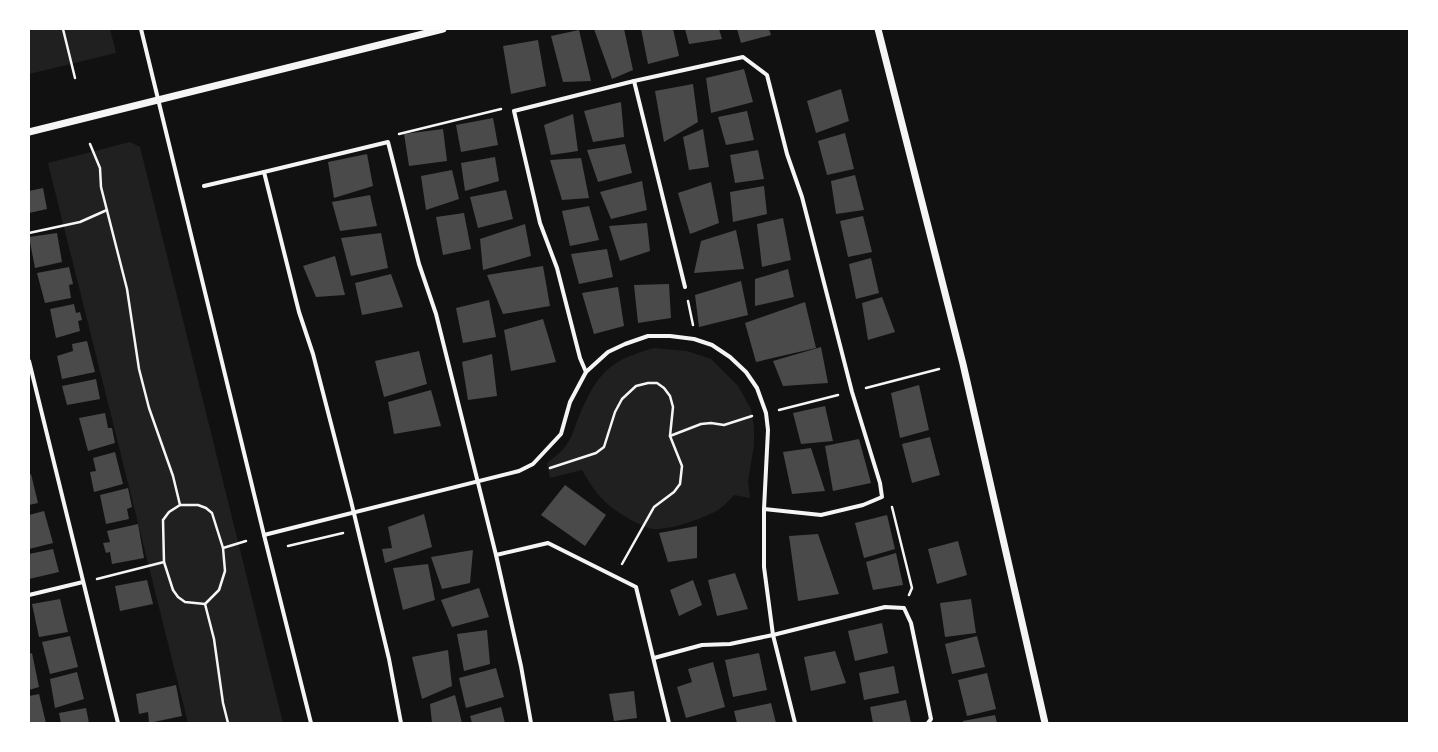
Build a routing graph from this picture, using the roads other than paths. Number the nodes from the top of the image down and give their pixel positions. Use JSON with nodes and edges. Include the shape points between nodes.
{"nodes":[{"id":1,"x":141,"y":29,"type":"edge"},
{"id":2,"x":442,"y":29,"type":"edge"},
{"id":3,"x":878,"y":29,"type":"edge"},
{"id":4,"x":634,"y":82,"type":"junction"},
{"id":5,"x":158,"y":100,"type":"junction"},
{"id":6,"x":29,"y":132,"type":"edge"},
{"id":7,"x":264,"y":172,"type":"junction"},
{"id":8,"x":204,"y":186,"type":"dead end"},
{"id":9,"x":685,"y":287,"type":"road end"},
{"id":10,"x":29,"y":361,"type":"edge"},
{"id":11,"x":586,"y":372,"type":"junction"},
{"id":12,"x":478,"y":482,"type":"junction"},
{"id":13,"x":764,"y":509,"type":"junction"},
{"id":14,"x":354,"y":514,"type":"junction"},
{"id":15,"x":264,"y":535,"type":"junction"},
{"id":16,"x":496,"y":555,"type":"junction"},
{"id":17,"x":83,"y":582,"type":"junction"},
{"id":18,"x":29,"y":595,"type":"edge"},
{"id":19,"x":773,"y":635,"type":"junction"},
{"id":20,"x":654,"y":658,"type":"junction"},
{"id":21,"x":118,"y":723,"type":"edge"},
{"id":22,"x":312,"y":723,"type":"edge"},
{"id":23,"x":401,"y":723,"type":"edge"},
{"id":24,"x":531,"y":723,"type":"edge"},
{"id":25,"x":669,"y":723,"type":"edge"},
{"id":26,"x":795,"y":723,"type":"edge"},
{"id":27,"x":928,"y":723,"type":"edge"},
{"id":28,"x":1045,"y":723,"type":"edge"}],
"edges":[{"from":1,"to":5,"type":"street"},
{"from":2,"to":5,"type":"street"},
{"from":3,"to":28,"type":"street","via":[[963,364]]},
{"from":4,"to":9,"type":"street"},
{"from":4,"to":11,"type":"street","via":[[514,111],[540,223],[557,268],[580,358]]},
{"from":4,"to":13,"type":"street","via":[[743,57],[767,75],[882,497],[862,505],[821,515]]},
{"from":5,"to":6,"type":"street"},
{"from":5,"to":15,"type":"street"},
{"from":7,"to":8,"type":"street"},
{"from":7,"to":12,"type":"street","via":[[388,142],[419,264],[436,314]]},
{"from":7,"to":14,"type":"street"},
{"from":10,"to":17,"type":"street"},
{"from":11,"to":12,"type":"street","via":[[570,402],[561,434],[533,464],[519,471]]},
{"from":11,"to":13,"type":"street","via":[[608,352],[648,336],[694,339],[712,345],[730,357],[746,372],[757,388],[766,413],[768,430]]},
{"from":12,"to":14,"type":"street"},
{"from":12,"to":16,"type":"street"},
{"from":13,"to":19,"type":"street","via":[[764,567]]},
{"from":14,"to":15,"type":"street"},
{"from":14,"to":23,"type":"street","via":[[390,659]]},
{"from":15,"to":22,"type":"street"},
{"from":16,"to":20,"type":"street","via":[[548,543],[636,587]]},
{"from":16,"to":24,"type":"street"},
{"from":17,"to":18,"type":"street"},
{"from":17,"to":21,"type":"street"},
{"from":19,"to":20,"type":"street","via":[[730,644],[702,645]]},
{"from":19,"to":26,"type":"street"},
{"from":19,"to":27,"type":"street","via":[[885,606],[904,608],[911,623],[931,719]]},
{"from":20,"to":25,"type":"street"}]}
